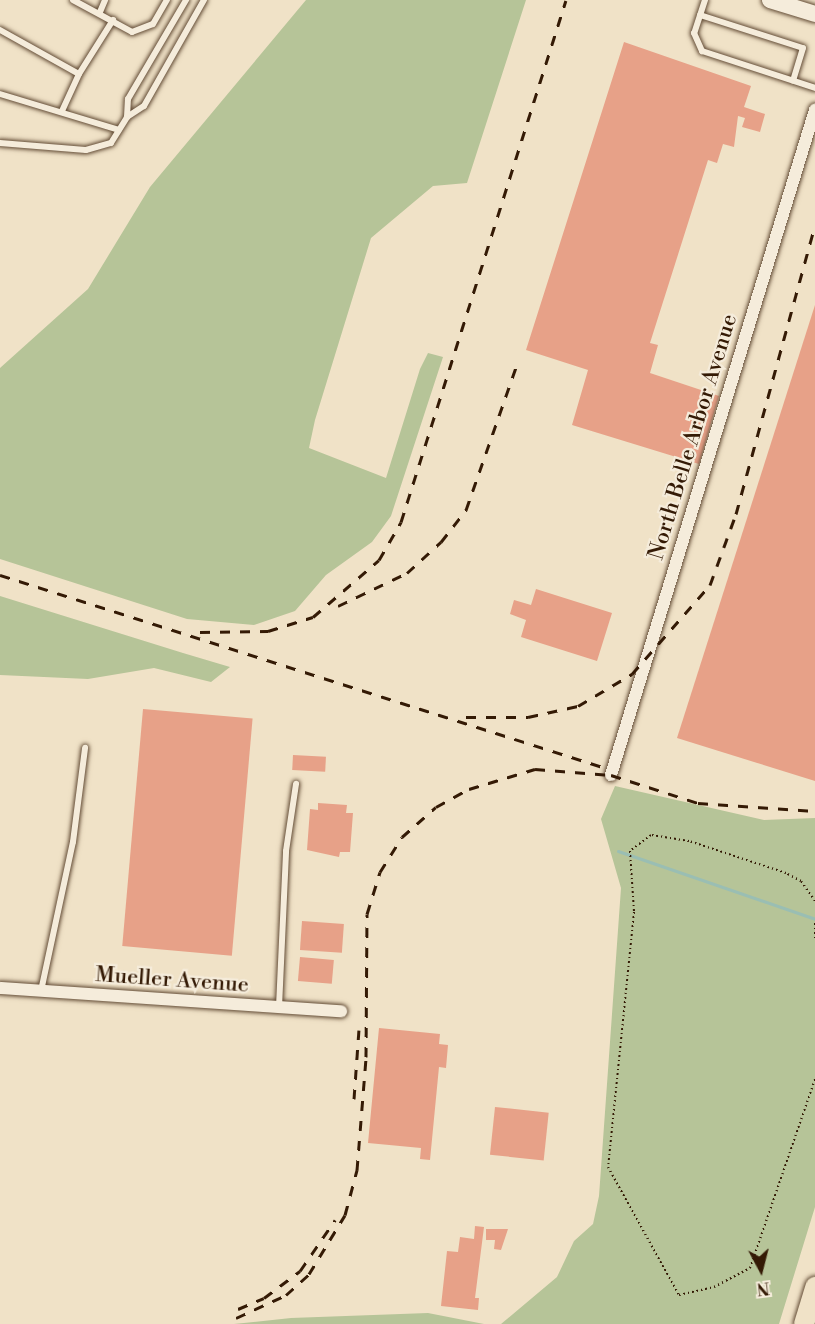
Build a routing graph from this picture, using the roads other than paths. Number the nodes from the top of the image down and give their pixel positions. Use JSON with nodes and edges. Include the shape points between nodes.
{"nodes":[{"id":1,"x":73,"y":0,"type":"edge"},
{"id":2,"x":105,"y":0,"type":"edge"},
{"id":3,"x":166,"y":0,"type":"edge"},
{"id":4,"x":186,"y":0,"type":"edge"},
{"id":5,"x":204,"y":0,"type":"edge"},
{"id":6,"x":705,"y":0,"type":"edge"},
{"id":7,"x":770,"y":0,"type":"edge"},
{"id":8,"x":100,"y":12,"type":"junction"},
{"id":9,"x":815,"y":14,"type":"edge"},
{"id":10,"x":700,"y":15,"type":"junction"},
{"id":11,"x":113,"y":20,"type":"junction"},
{"id":12,"x":0,"y":30,"type":"edge"},
{"id":13,"x":79,"y":74,"type":"junction"},
{"id":14,"x":793,"y":81,"type":"junction"},
{"id":15,"x":815,"y":88,"type":"edge"},
{"id":16,"x":0,"y":94,"type":"edge"},
{"id":17,"x":815,"y":110,"type":"edge"},
{"id":18,"x":62,"y":111,"type":"junction"},
{"id":19,"x":127,"y":117,"type":"junction"},
{"id":20,"x":119,"y":130,"type":"junction"},
{"id":21,"x":0,"y":142,"type":"edge"},
{"id":22,"x":85,"y":748,"type":"dead end"},
{"id":23,"x":611,"y":776,"type":"dead end"},
{"id":24,"x":296,"y":784,"type":"dead end"},
{"id":25,"x":0,"y":988,"type":"edge"},
{"id":26,"x":41,"y":991,"type":"junction"},
{"id":27,"x":279,"y":1008,"type":"junction"},
{"id":28,"x":341,"y":1011,"type":"dead end"},
{"id":29,"x":815,"y":1287,"type":"edge"},
{"id":30,"x":806,"y":1318,"type":"edge"}],
"edges":[{"from":1,"to":8,"type":"lane"},
{"from":2,"to":8,"type":"lane"},
{"from":3,"to":11,"type":"lane","via":[[153,24],[132,32]]},
{"from":4,"to":19,"type":"lane","via":[[128,99]]},
{"from":5,"to":19,"type":"lane","via":[[144,106]]},
{"from":6,"to":10,"type":"lane"},
{"from":7,"to":9,"type":"street"},
{"from":8,"to":11,"type":"lane"},
{"from":10,"to":14,"type":"lane","via":[[694,33],[702,51]]},
{"from":10,"to":14,"type":"lane","via":[[803,48]]},
{"from":11,"to":13,"type":"lane"},
{"from":12,"to":13,"type":"lane"},
{"from":13,"to":18,"type":"lane"},
{"from":14,"to":15,"type":"lane"},
{"from":16,"to":18,"type":"lane"},
{"from":17,"to":23,"type":"street","name":"North Belle Arbor Avenue"},
{"from":18,"to":20,"type":"lane"},
{"from":19,"to":20,"type":"lane"},
{"from":20,"to":21,"type":"lane","via":[[111,142],[86,150]]},
{"from":22,"to":26,"type":"lane","via":[[72,842]]},
{"from":24,"to":27,"type":"lane","via":[[286,851]]},
{"from":25,"to":26,"type":"street","name":"Mueller Avenue"},
{"from":26,"to":27,"type":"street","name":"Mueller Avenue"},
{"from":27,"to":28,"type":"street","name":"Mueller Avenue"},
{"from":29,"to":30,"type":"main road"}]}
